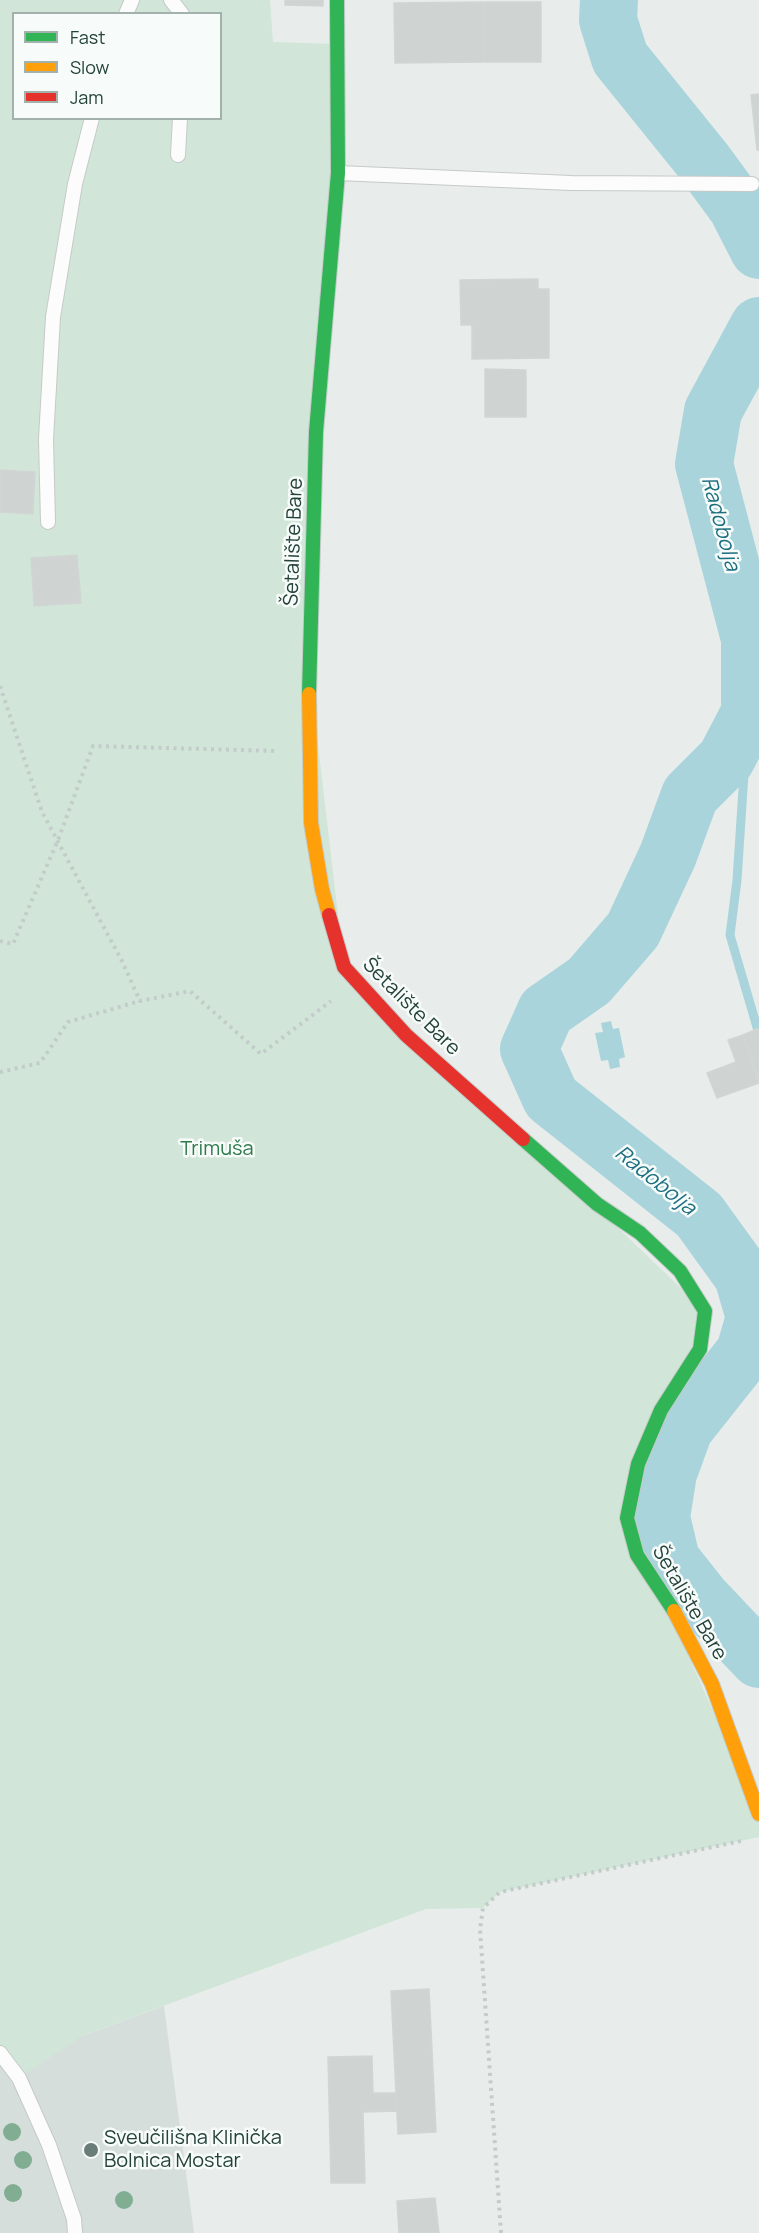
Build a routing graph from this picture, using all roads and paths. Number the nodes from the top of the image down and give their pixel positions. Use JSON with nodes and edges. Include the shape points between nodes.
{"nodes":[{"id":1,"x":171,"y":0,"type":"edge"},
{"id":2,"x":337,"y":0,"type":"edge"},
{"id":3,"x":180,"y":12,"type":"edge"},
{"id":4,"x":91,"y":120,"type":"edge"},
{"id":5,"x":180,"y":120,"type":"edge"},
{"id":6,"x":178,"y":154,"type":"dead end"},
{"id":7,"x":338,"y":173,"type":"junction"},
{"id":8,"x":752,"y":184,"type":"dead end"},
{"id":9,"x":48,"y":522,"type":"dead end"},
{"id":10,"x":0,"y":686,"type":"edge"},
{"id":11,"x":310,"y":752,"type":"junction"},
{"id":12,"x":58,"y":840,"type":"junction"},
{"id":13,"x":0,"y":941,"type":"edge"},
{"id":14,"x":361,"y":986,"type":"junction"},
{"id":15,"x":140,"y":1001,"type":"junction"},
{"id":16,"x":0,"y":1072,"type":"edge"},
{"id":17,"x":759,"y":1814,"type":"edge"},
{"id":18,"x":748,"y":1839,"type":"dead end"},
{"id":19,"x":0,"y":2053,"type":"edge"},
{"id":20,"x":75,"y":2233,"type":"edge"},
{"id":21,"x":501,"y":2233,"type":"edge"}],
"edges":[{"from":1,"to":3,"type":"lane"},
{"from":2,"to":7,"type":"street","name":"Šetalište Bare"},
{"from":4,"to":9,"type":"lane","via":[[75,184],[53,317],[46,438]]},
{"from":5,"to":6,"type":"lane"},
{"from":7,"to":8,"type":"lane"},
{"from":7,"to":11,"type":"street","name":"Šetalište Bare","via":[[316,432],[308,658]]},
{"from":10,"to":12,"type":"path","via":[[42,812]]},
{"from":11,"to":12,"type":"path","via":[[93,746]]},
{"from":11,"to":14,"type":"street","name":"Šetalište Bare","via":[[311,823],[322,889],[344,966]]},
{"from":12,"to":13,"type":"path","via":[[13,944]]},
{"from":12,"to":15,"type":"path"},
{"from":14,"to":15,"type":"path","via":[[325,1004],[261,1054],[190,991]]},
{"from":14,"to":17,"type":"street","name":"Šetalište Bare","via":[[406,1035],[597,1204],[639,1233],[680,1271],[705,1311],[700,1349],[662,1410],[638,1464],[627,1518],[637,1555],[676,1613],[712,1684]]},
{"from":15,"to":16,"type":"path","via":[[68,1022],[40,1063]]},
{"from":18,"to":21,"type":"path","via":[[500,1892],[483,1908],[480,1929]]},
{"from":19,"to":20,"type":"lane","via":[[19,2078],[49,2145],[74,2219]]}]}
